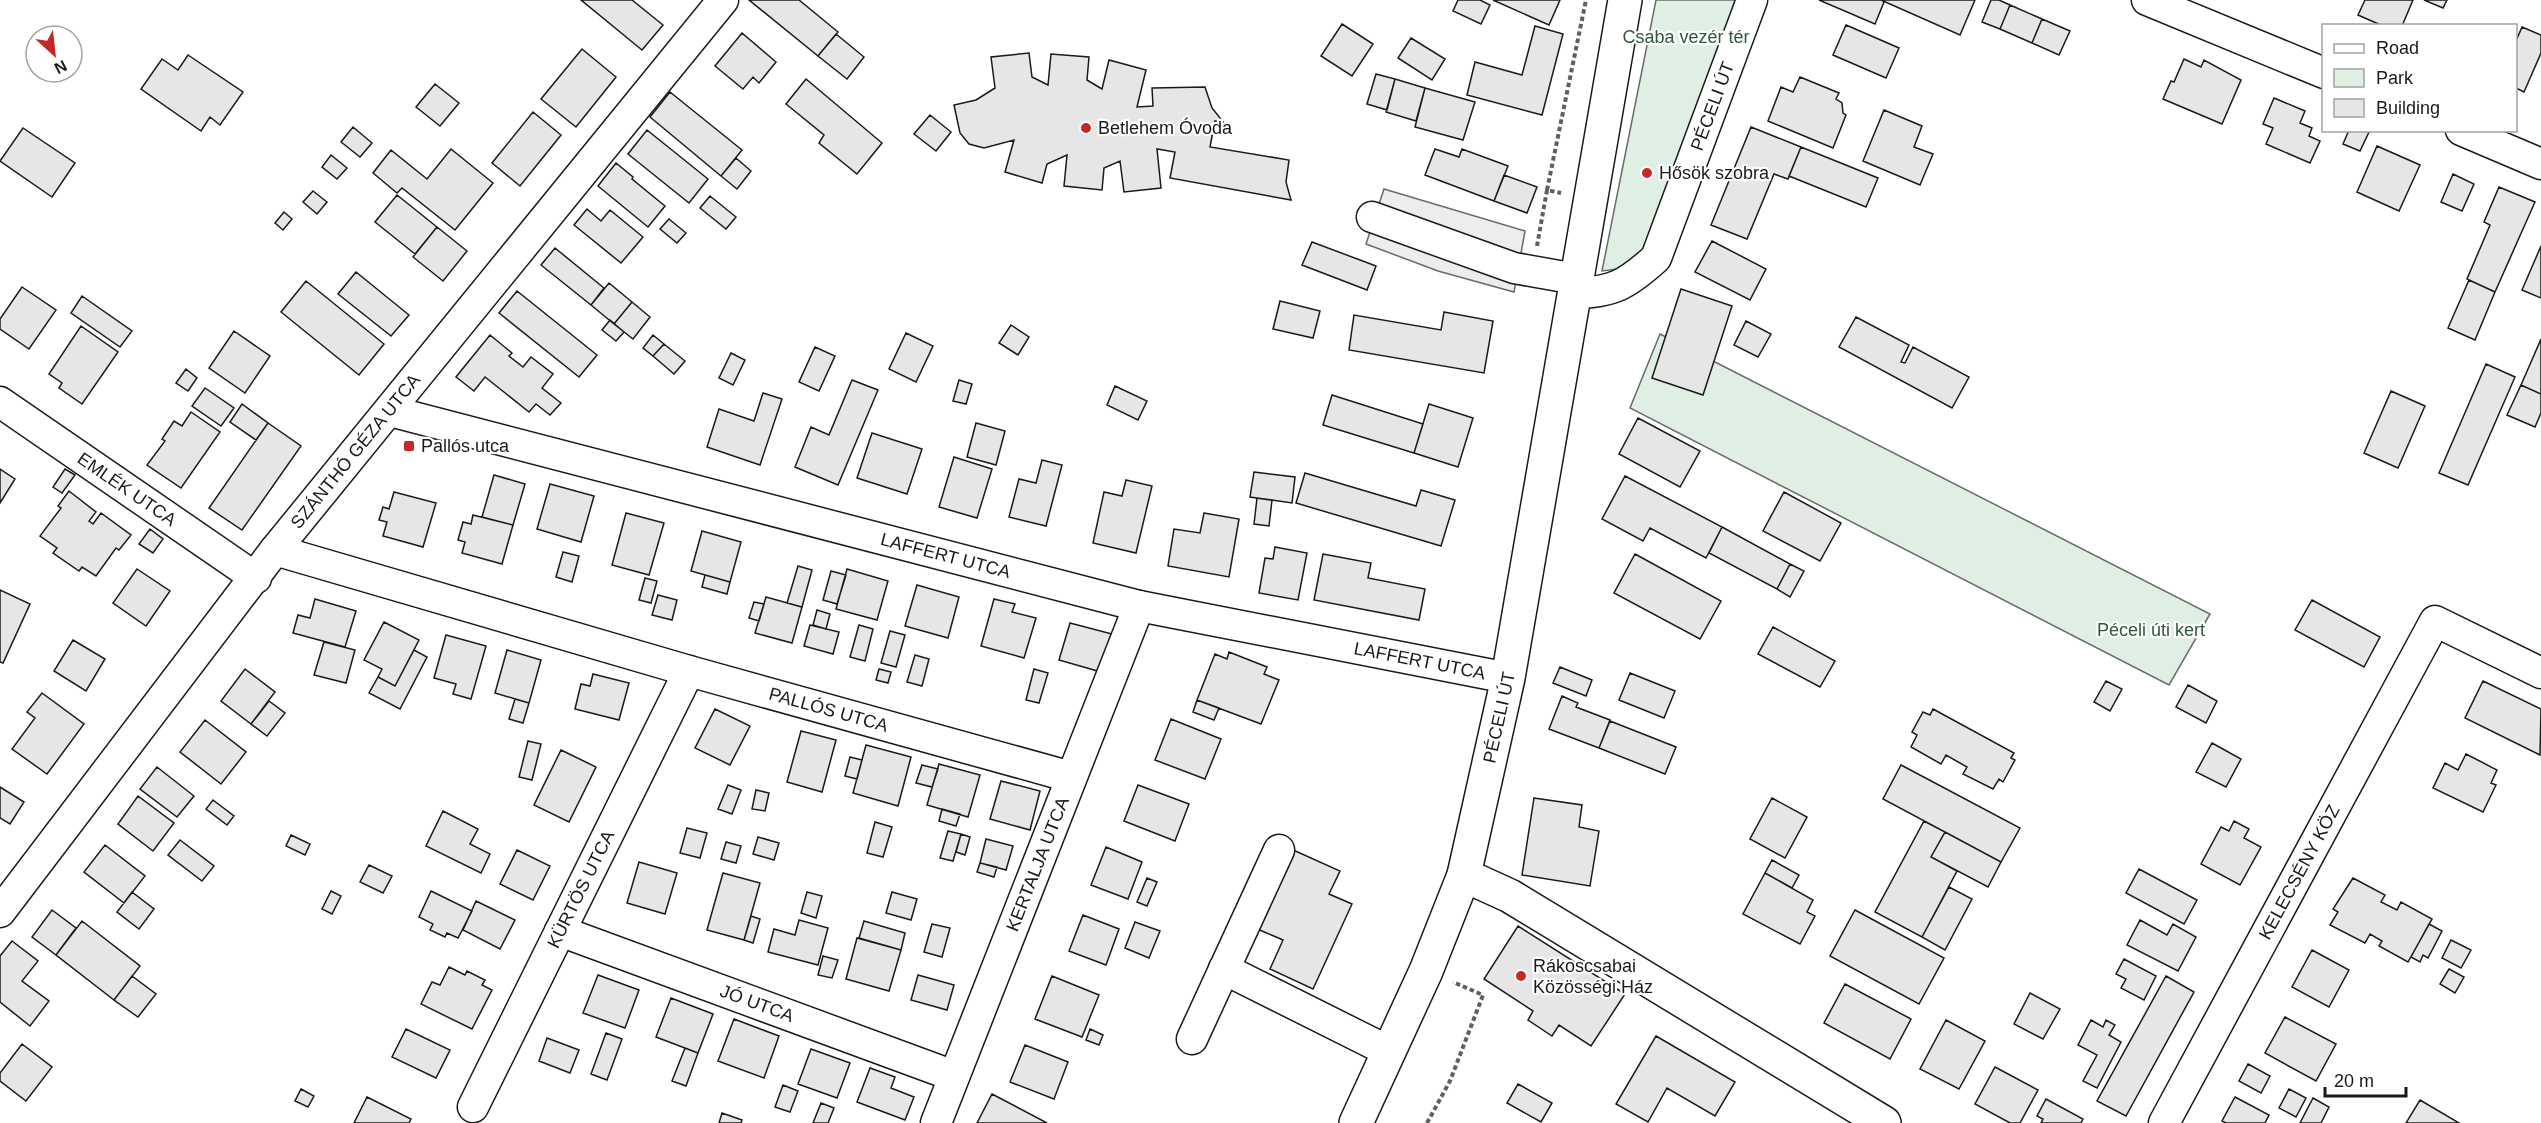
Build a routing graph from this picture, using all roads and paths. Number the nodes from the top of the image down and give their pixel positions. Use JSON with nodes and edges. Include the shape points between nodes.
{"nodes":[{"id":1,"x":723,"y":0,"type":"edge"},
{"id":2,"x":1586,"y":0,"type":"edge"},
{"id":3,"x":1625,"y":0,"type":"edge"},
{"id":4,"x":1752,"y":0,"type":"edge"},
{"id":5,"x":2148,"y":0,"type":"edge"},
{"id":6,"x":2322,"y":72,"type":"edge"},
{"id":7,"x":2466,"y":132,"type":"edge"},
{"id":8,"x":2541,"y":164,"type":"edge"},
{"id":9,"x":1547,"y":190,"type":"junction"},
{"id":10,"x":1563,"y":193,"type":"dead end"},
{"id":11,"x":1372,"y":217,"type":"dead end"},
{"id":12,"x":1535,"y":257,"type":"dead end"},
{"id":13,"x":1574,"y":286,"type":"junction"},
{"id":14,"x":0,"y":402,"type":"edge"},
{"id":15,"x":390,"y":411,"type":"junction"},
{"id":16,"x":275,"y":550,"type":"junction"},
{"id":17,"x":256,"y":578,"type":"junction"},
{"id":18,"x":1139,"y":606,"type":"junction"},
{"id":19,"x":689,"y":671,"type":"junction"},
{"id":20,"x":2541,"y":673,"type":"edge"},
{"id":21,"x":1508,"y":678,"type":"junction"},
{"id":22,"x":1071,"y":777,"type":"junction"},
{"id":23,"x":1279,"y":850,"type":"dead end"},
{"id":24,"x":1464,"y":874,"type":"junction"},
{"id":25,"x":0,"y":912,"type":"edge"},
{"id":26,"x":560,"y":931,"type":"junction"},
{"id":27,"x":1224,"y":969,"type":"junction"},
{"id":28,"x":1449,"y":980,"type":"dead end"},
{"id":29,"x":1192,"y":1039,"type":"dead end"},
{"id":30,"x":1390,"y":1052,"type":"junction"},
{"id":31,"x":954,"y":1076,"type":"junction"},
{"id":32,"x":474,"y":1107,"type":"dead end"},
{"id":33,"x":936,"y":1123,"type":"edge"},
{"id":34,"x":1356,"y":1123,"type":"edge"},
{"id":35,"x":1426,"y":1123,"type":"edge"},
{"id":36,"x":1884,"y":1123,"type":"edge"},
{"id":37,"x":2164,"y":1123,"type":"edge"}],
"edges":[{"from":1,"to":15,"type":"street","name":"SZÁNTHÓ GÉZA UTCA"},
{"from":2,"to":9,"type":"path"},
{"from":3,"to":13,"type":"main road","name":"PÉCELI ÚT"},
{"from":4,"to":13,"type":"street","name":"PÉCELI ÚT","via":[[1656,258],[1632,280],[1600,293]]},
{"from":5,"to":6,"type":"street"},
{"from":7,"to":8,"type":"street"},
{"from":9,"to":10,"type":"path"},
{"from":9,"to":12,"type":"path"},
{"from":11,"to":13,"type":"street"},
{"from":13,"to":21,"type":"main road","name":"PÉCELI ÚT"},
{"from":14,"to":17,"type":"street","name":"EMLÉK UTCA"},
{"from":15,"to":16,"type":"street","name":"SZÁNTHÓ GÉZA UTCA"},
{"from":15,"to":18,"type":"street","name":"LAFFERT UTCA"},
{"from":16,"to":17,"type":"street","name":"SZÁNTHÓ GÉZA UTCA"},
{"from":16,"to":19,"type":"street","name":"PALLÓS UTCA"},
{"from":17,"to":25,"type":"street","name":"SZÁNTHÓ GÉZA UTCA"},
{"from":18,"to":21,"type":"street","name":"LAFFERT UTCA"},
{"from":18,"to":22,"type":"street","name":"KERTALJA UTCA"},
{"from":19,"to":22,"type":"street","name":"PALLÓS UTCA"},
{"from":19,"to":26,"type":"street","name":"KÜRTÖS UTCA"},
{"from":20,"to":37,"type":"street","name":"KELECSÉNY KÖZ","via":[[2435,621]]},
{"from":21,"to":24,"type":"main road","name":"PÉCELI ÚT"},
{"from":22,"to":31,"type":"street","name":"KERTALJA UTCA"},
{"from":23,"to":27,"type":"street"},
{"from":24,"to":30,"type":"main road","name":"PÉCELI ÚT"},
{"from":24,"to":36,"type":"main road","via":[[1520,902]]},
{"from":26,"to":31,"type":"street","name":"JÓ UTCA"},
{"from":26,"to":32,"type":"street","name":"KÜRTÖS UTCA"},
{"from":27,"to":29,"type":"street"},
{"from":27,"to":30,"type":"street"},
{"from":28,"to":35,"type":"path","via":[[1483,995],[1450,1081]]},
{"from":30,"to":34,"type":"main road","name":"PÉCELI ÚT"},
{"from":31,"to":33,"type":"street","name":"KERTALJA UTCA"}]}
